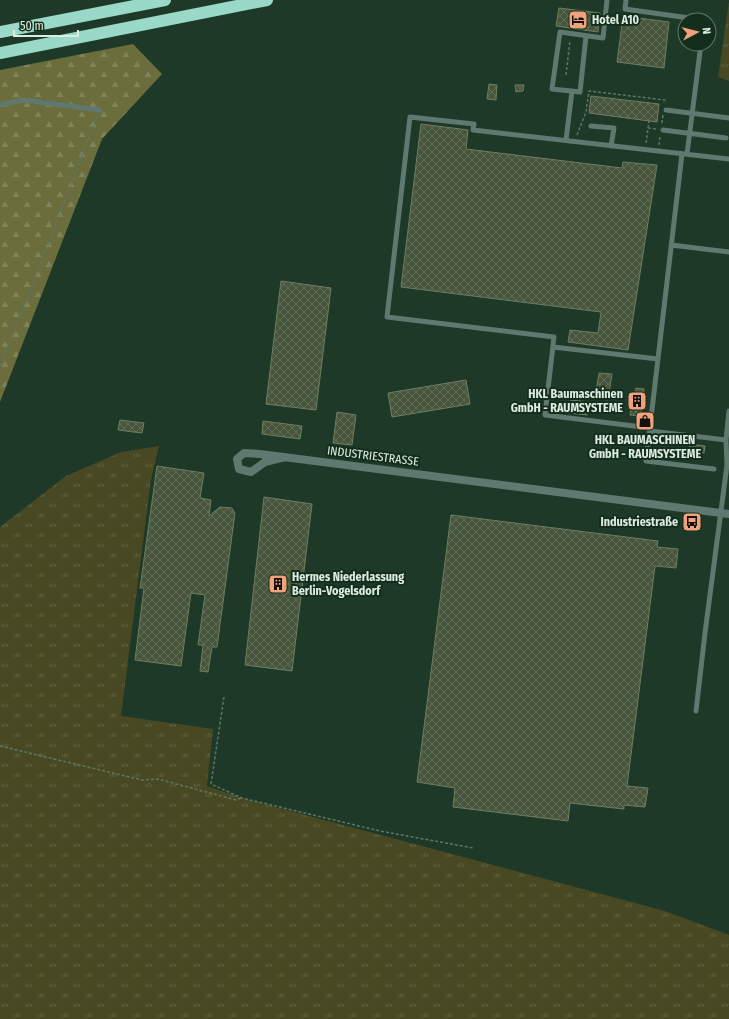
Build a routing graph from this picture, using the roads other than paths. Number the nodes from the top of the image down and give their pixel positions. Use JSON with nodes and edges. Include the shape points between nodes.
{"nodes":[{"id":1,"x":165,"y":0,"type":"edge"},
{"id":2,"x":267,"y":0,"type":"edge"},
{"id":3,"x":607,"y":0,"type":"edge"},
{"id":4,"x":626,"y":0,"type":"edge"},
{"id":5,"x":677,"y":16,"type":"edge"},
{"id":6,"x":0,"y":32,"type":"edge"},
{"id":7,"x":586,"y":36,"type":"junction"},
{"id":8,"x":700,"y":52,"type":"edge"},
{"id":9,"x":0,"y":53,"type":"edge"},
{"id":10,"x":572,"y":92,"type":"junction"},
{"id":11,"x":0,"y":105,"type":"edge"},
{"id":12,"x":665,"y":109,"type":"road end"},
{"id":13,"x":100,"y":110,"type":"road end"},
{"id":14,"x":692,"y":113,"type":"junction"},
{"id":15,"x":729,"y":118,"type":"edge"},
{"id":16,"x":591,"y":126,"type":"dead end"},
{"id":17,"x":662,"y":130,"type":"road end"},
{"id":18,"x":690,"y":133,"type":"junction"},
{"id":19,"x":726,"y":138,"type":"dead end"},
{"id":20,"x":566,"y":140,"type":"junction"},
{"id":21,"x":611,"y":146,"type":"junction"},
{"id":22,"x":684,"y":154,"type":"junction"},
{"id":23,"x":729,"y":159,"type":"edge"},
{"id":24,"x":671,"y":245,"type":"junction"},
{"id":25,"x":729,"y":252,"type":"edge"},
{"id":26,"x":553,"y":347,"type":"junction"},
{"id":27,"x":658,"y":359,"type":"junction"},
{"id":28,"x":729,"y":411,"type":"edge"},
{"id":29,"x":650,"y":429,"type":"junction"},
{"id":30,"x":726,"y":440,"type":"junction"},
{"id":31,"x":285,"y":457,"type":"junction"},
{"id":32,"x":728,"y":463,"type":"edge"},
{"id":33,"x":714,"y":469,"type":"dead end"},
{"id":34,"x":725,"y":514,"type":"edge"},
{"id":35,"x":696,"y":711,"type":"dead end"}],
"edges":[{"from":1,"to":6,"type":"highway"},
{"from":2,"to":9,"type":"highway"},
{"from":3,"to":7,"type":"lane","via":[[603,38]]},
{"from":4,"to":5,"type":"lane","via":[[625,9]]},
{"from":7,"to":10,"type":"lane","via":[[580,92]]},
{"from":7,"to":10,"type":"lane","via":[[560,32],[552,89]]},
{"from":8,"to":14,"type":"lane"},
{"from":10,"to":20,"type":"lane"},
{"from":11,"to":13,"type":"lane","via":[[23,100]]},
{"from":12,"to":14,"type":"lane"},
{"from":14,"to":15,"type":"lane"},
{"from":14,"to":18,"type":"lane"},
{"from":16,"to":21,"type":"lane","via":[[614,128]]},
{"from":17,"to":18,"type":"lane"},
{"from":18,"to":19,"type":"lane"},
{"from":18,"to":22,"type":"lane"},
{"from":20,"to":21,"type":"lane"},
{"from":20,"to":26,"type":"lane","via":[[473,130],[474,124],[410,117],[387,317],[554,337]]},
{"from":21,"to":22,"type":"lane"},
{"from":22,"to":23,"type":"lane"},
{"from":22,"to":24,"type":"lane"},
{"from":24,"to":25,"type":"lane"},
{"from":24,"to":27,"type":"lane"},
{"from":26,"to":27,"type":"lane"},
{"from":26,"to":29,"type":"lane","via":[[545,415]]},
{"from":27,"to":29,"type":"lane"},
{"from":28,"to":30,"type":"lane"},
{"from":29,"to":30,"type":"lane"},
{"from":29,"to":33,"type":"lane","via":[[646,461]]},
{"from":30,"to":32,"type":"lane"},
{"from":31,"to":31,"type":"street","name":"INDUSTRIESTRASSE","via":[[244,453],[237,459],[239,469],[251,472],[265,462]]},
{"from":31,"to":34,"type":"street","name":"INDUSTRIESTRASSE"},
{"from":32,"to":34,"type":"lane"},
{"from":34,"to":35,"type":"lane"}]}
